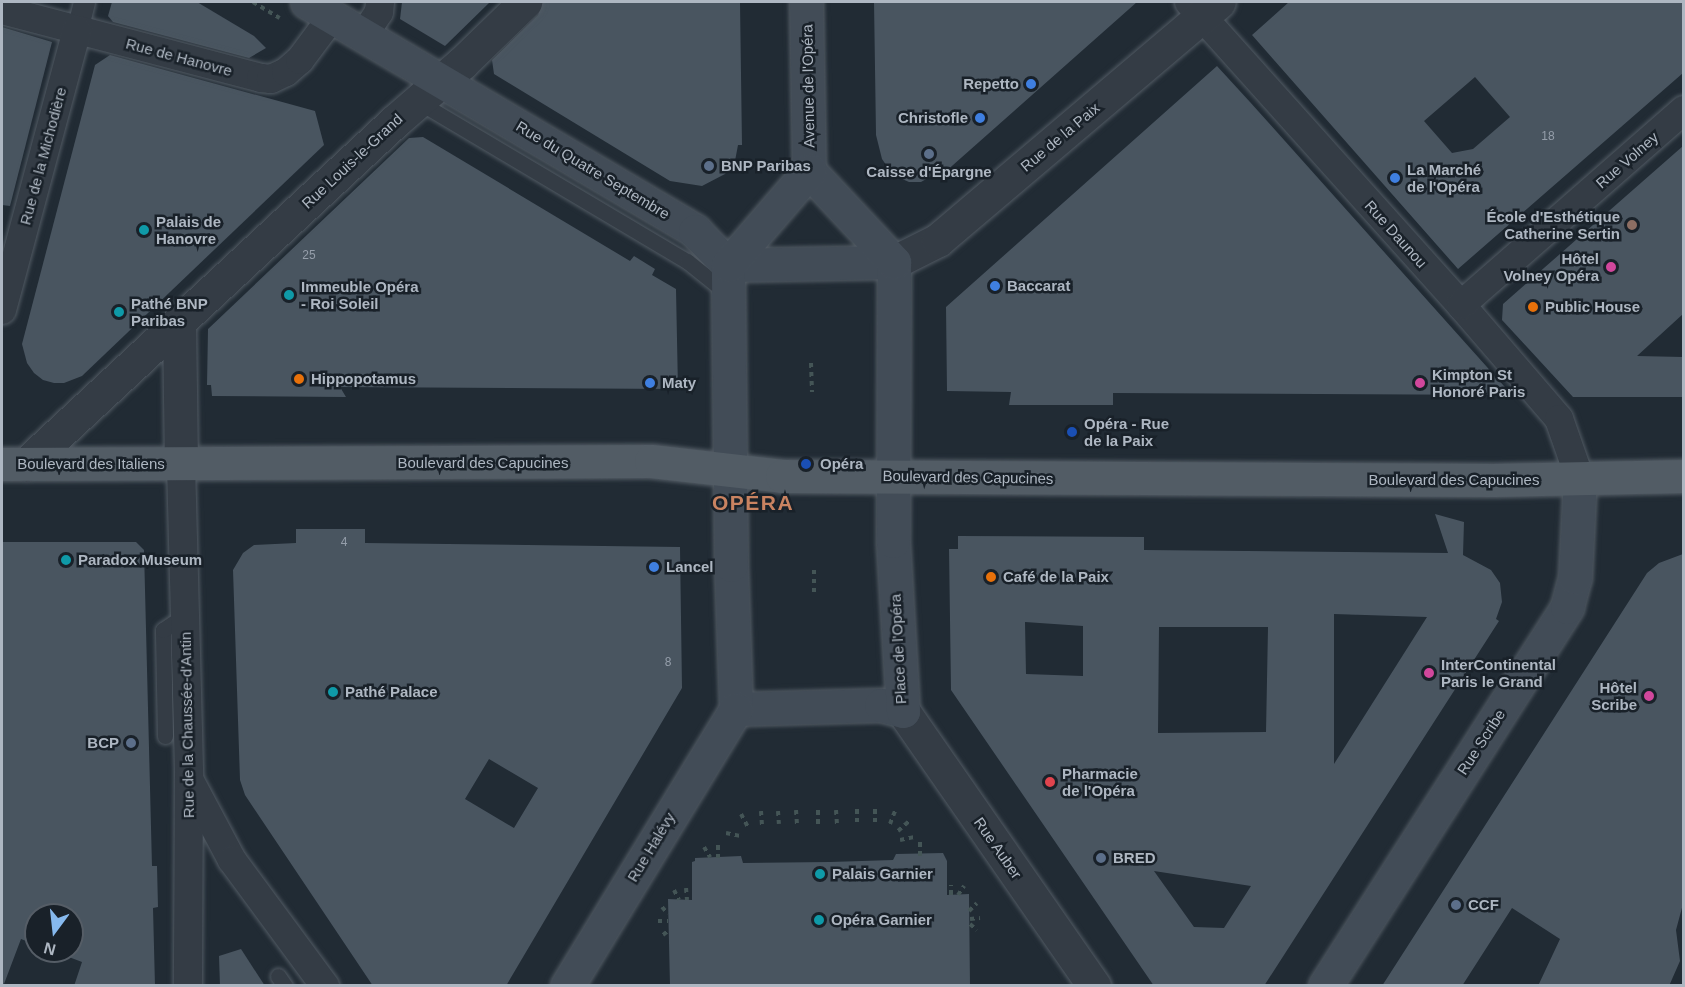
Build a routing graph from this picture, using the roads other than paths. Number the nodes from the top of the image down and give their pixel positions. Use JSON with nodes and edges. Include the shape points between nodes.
{"nodes":[{"id":1,"x":84,"y":2,"type":"edge"},
{"id":2,"x":380,"y":2,"type":"edge"},
{"id":3,"x":525,"y":2,"type":"edge"},
{"id":4,"x":806,"y":2,"type":"edge"},
{"id":5,"x":1203,"y":6,"type":"edge"},
{"id":6,"x":320,"y":9,"type":"edge"},
{"id":7,"x":2,"y":10,"type":"edge"},
{"id":8,"x":77,"y":30,"type":"junction"},
{"id":9,"x":364,"y":35,"type":"junction"},
{"id":10,"x":429,"y":91,"type":"junction"},
{"id":11,"x":1683,"y":110,"type":"edge"},
{"id":12,"x":809,"y":171,"type":"junction"},
{"id":13,"x":894,"y":262,"type":"junction"},
{"id":14,"x":728,"y":279,"type":"junction"},
{"id":15,"x":1461,"y":305,"type":"junction"},
{"id":16,"x":2,"y":310,"type":"edge"},
{"id":17,"x":178,"y":322,"type":"junction"},
{"id":18,"x":14,"y":464,"type":"edge"},
{"id":19,"x":182,"y":464,"type":"junction"},
{"id":20,"x":730,"y":469,"type":"junction"},
{"id":21,"x":1683,"y":476,"type":"edge"},
{"id":22,"x":892,"y":477,"type":"junction"},
{"id":23,"x":1580,"y":479,"type":"junction"},
{"id":24,"x":184,"y":616,"type":"junction"},
{"id":25,"x":736,"y":709,"type":"junction"},
{"id":26,"x":903,"y":711,"type":"junction"},
{"id":27,"x":165,"y":736,"type":"dead end"},
{"id":28,"x":189,"y":778,"type":"junction"},
{"id":29,"x":188,"y":986,"type":"edge"},
{"id":30,"x":325,"y":986,"type":"edge"},
{"id":31,"x":567,"y":986,"type":"edge"},
{"id":32,"x":1094,"y":986,"type":"edge"},
{"id":33,"x":1325,"y":986,"type":"edge"}],
"edges":[{"from":1,"to":8,"type":"street","name":"Rue de la Michodière"},
{"from":2,"to":9,"type":"street","via":[[379,12]]},
{"from":3,"to":10,"type":"street","name":"Rue Louis-le-Grand"},
{"from":4,"to":12,"type":"main road","name":"Avenue de l'Opéra"},
{"from":5,"to":13,"type":"street","name":"Rue de la Paix","via":[[938,240]]},
{"from":5,"to":15,"type":"street","name":"Rue Daunou"},
{"from":6,"to":8,"type":"street","name":"Rue de Hanovre","via":[[300,60],[271,79]]},
{"from":6,"to":9,"type":"main road","name":"Rue du Quatre Septembre"},
{"from":7,"to":8,"type":"street","name":"Rue de Hanovre"},
{"from":8,"to":16,"type":"street","name":"Rue de la Michodière"},
{"from":9,"to":10,"type":"main road","name":"Rue du Quatre Septembre"},
{"from":10,"to":14,"type":"main road","name":"Rue du Quatre Septembre","via":[[695,231]]},
{"from":10,"to":17,"type":"street","name":"Rue Louis-le-Grand"},
{"from":11,"to":15,"type":"street","name":"Rue Volney"},
{"from":12,"to":13,"type":"main road"},
{"from":12,"to":14,"type":"main road"},
{"from":13,"to":14,"type":"main road"},
{"from":13,"to":22,"type":"main road","name":"Place de l'Opéra"},
{"from":14,"to":20,"type":"main road"},
{"from":15,"to":23,"type":"street","name":"Rue Daunou","via":[[1559,418]]},
{"from":17,"to":18,"type":"street","name":"Rue Louis-le-Grand"},
{"from":17,"to":19,"type":"street"},
{"from":18,"to":19,"type":"main road","name":"Boulevard des Italiens"},
{"from":19,"to":20,"type":"main road","name":"Boulevard des Capucines","via":[[667,461]]},
{"from":19,"to":24,"type":"street","name":"Rue de la Chaussée-d'Antin"},
{"from":20,"to":22,"type":"main road","name":"Boulevard des Capucines","via":[[782,476]]},
{"from":20,"to":25,"type":"main road"},
{"from":21,"to":23,"type":"main road","name":"Boulevard des Capucines"},
{"from":22,"to":23,"type":"main road","name":"Boulevard des Capucines"},
{"from":22,"to":26,"type":"main road","name":"Place de l'Opéra"},
{"from":23,"to":33,"type":"main road","name":"Rue Scribe","via":[[1575,577],[1567,607]]},
{"from":24,"to":27,"type":"lane","via":[[163,630]]},
{"from":24,"to":28,"type":"street","name":"Rue de la Chaussée-d'Antin"},
{"from":25,"to":26,"type":"main road","name":"Place de l'Opéra","via":[[881,705]]},
{"from":25,"to":31,"type":"main road","name":"Rue Halévy"},
{"from":26,"to":32,"type":"street","name":"Rue Auber"},
{"from":28,"to":29,"type":"street","name":"Rue de la Chaussée-d'Antin"},
{"from":28,"to":30,"type":"street","via":[[232,860]]}]}
